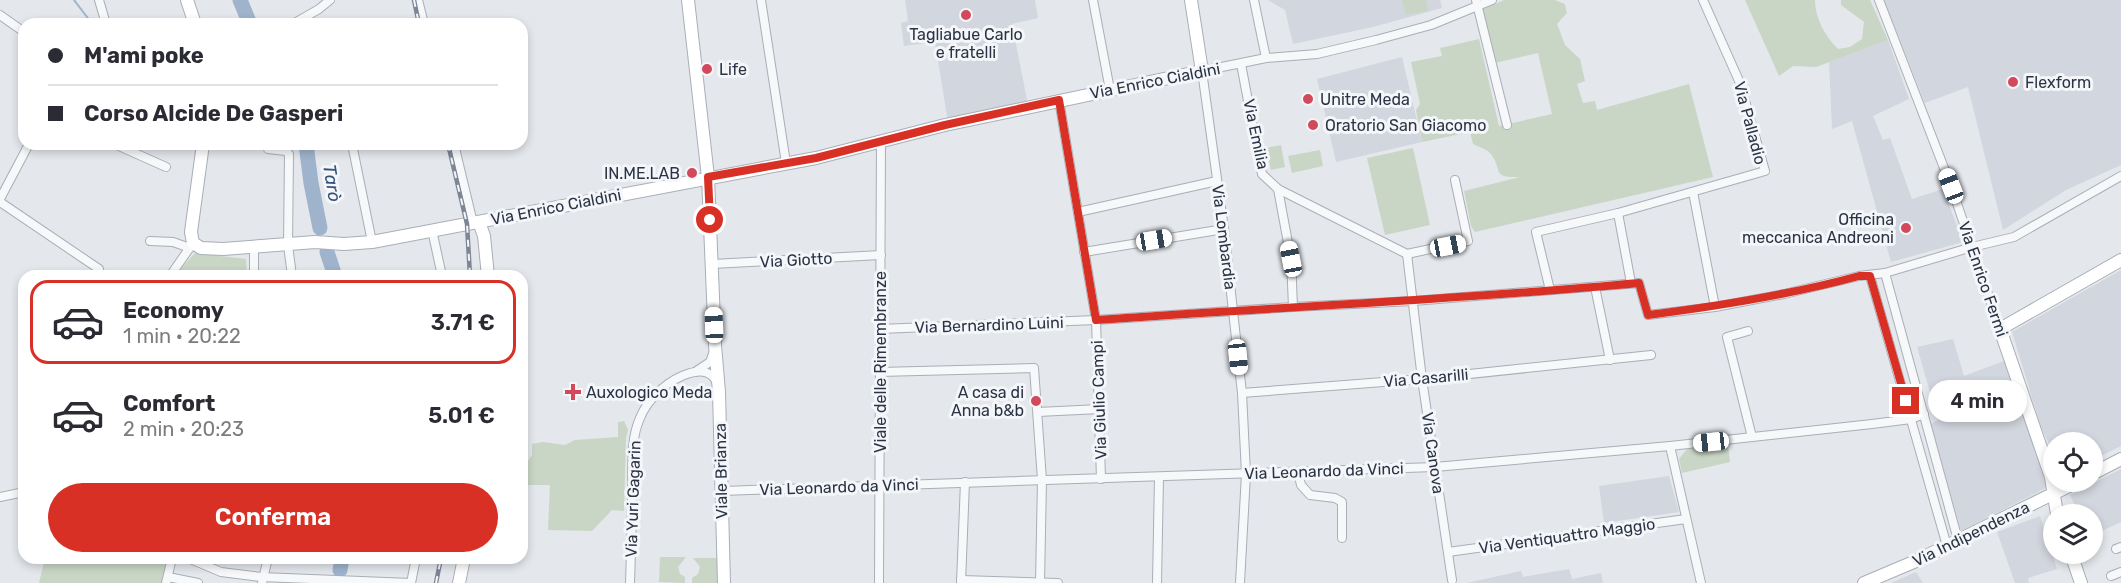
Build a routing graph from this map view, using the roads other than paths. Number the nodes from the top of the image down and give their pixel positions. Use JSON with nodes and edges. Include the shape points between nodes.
{"nodes":[{"id":1,"x":99,"y":0,"type":"edge"},
{"id":2,"x":186,"y":0,"type":"edge"},
{"id":3,"x":330,"y":0,"type":"edge"},
{"id":4,"x":418,"y":0,"type":"edge"},
{"id":5,"x":688,"y":0,"type":"edge"},
{"id":6,"x":761,"y":0,"type":"edge"},
{"id":7,"x":1093,"y":0,"type":"edge"},
{"id":8,"x":1191,"y":0,"type":"edge"},
{"id":9,"x":1254,"y":0,"type":"edge"},
{"id":10,"x":1492,"y":0,"type":"edge"},
{"id":11,"x":1703,"y":0,"type":"edge"},
{"id":12,"x":1878,"y":0,"type":"edge"},
{"id":13,"x":1477,"y":3,"type":"edge"},
{"id":14,"x":319,"y":4,"type":"edge"},
{"id":15,"x":0,"y":15,"type":"edge"},
{"id":16,"x":104,"y":18,"type":"edge"},
{"id":17,"x":193,"y":18,"type":"edge"},
{"id":18,"x":301,"y":18,"type":"edge"},
{"id":19,"x":422,"y":18,"type":"edge"},
{"id":20,"x":18,"y":28,"type":"edge"},
{"id":21,"x":1266,"y":58,"type":"junction"},
{"id":22,"x":1241,"y":64,"type":"junction"},
{"id":23,"x":1202,"y":71,"type":"junction"},
{"id":24,"x":1110,"y":90,"type":"junction"},
{"id":25,"x":1059,"y":100,"type":"junction"},
{"id":26,"x":1507,"y":125,"type":"dead end"},
{"id":27,"x":881,"y":141,"type":"junction"},
{"id":28,"x":26,"y":150,"type":"edge"},
{"id":29,"x":126,"y":150,"type":"edge"},
{"id":30,"x":202,"y":150,"type":"edge"},
{"id":31,"x":274,"y":150,"type":"edge"},
{"id":32,"x":353,"y":150,"type":"edge"},
{"id":33,"x":456,"y":150,"type":"edge"},
{"id":34,"x":786,"y":163,"type":"junction"},
{"id":35,"x":166,"y":167,"type":"dead end"},
{"id":36,"x":2121,"y":176,"type":"edge"},
{"id":37,"x":708,"y":177,"type":"junction"},
{"id":38,"x":1455,"y":180,"type":"dead end"},
{"id":39,"x":1217,"y":181,"type":"junction"},
{"id":40,"x":1278,"y":189,"type":"junction"},
{"id":41,"x":1693,"y":192,"type":"junction"},
{"id":42,"x":0,"y":201,"type":"edge"},
{"id":43,"x":1078,"y":212,"type":"junction"},
{"id":44,"x":1618,"y":213,"type":"junction"},
{"id":45,"x":476,"y":222,"type":"junction"},
{"id":46,"x":1224,"y":229,"type":"junction"},
{"id":47,"x":432,"y":230,"type":"junction"},
{"id":48,"x":150,"y":241,"type":"dead end"},
{"id":49,"x":372,"y":242,"type":"junction"},
{"id":50,"x":288,"y":244,"type":"junction"},
{"id":51,"x":191,"y":245,"type":"junction"},
{"id":52,"x":254,"y":247,"type":"junction"},
{"id":53,"x":1972,"y":247,"type":"junction"},
{"id":54,"x":1084,"y":252,"type":"junction"},
{"id":55,"x":1407,"y":254,"type":"junction"},
{"id":56,"x":880,"y":255,"type":"junction"},
{"id":57,"x":2121,"y":261,"type":"edge"},
{"id":58,"x":712,"y":264,"type":"junction"},
{"id":59,"x":99,"y":270,"type":"edge"},
{"id":60,"x":174,"y":270,"type":"edge"},
{"id":61,"x":254,"y":270,"type":"edge"},
{"id":62,"x":291,"y":270,"type":"edge"},
{"id":63,"x":441,"y":270,"type":"edge"},
{"id":64,"x":487,"y":270,"type":"edge"},
{"id":65,"x":1885,"y":273,"type":"junction"},
{"id":66,"x":1870,"y":276,"type":"junction"},
{"id":67,"x":1631,"y":284,"type":"junction"},
{"id":68,"x":1595,"y":287,"type":"junction"},
{"id":69,"x":1550,"y":290,"type":"junction"},
{"id":70,"x":1413,"y":302,"type":"junction"},
{"id":71,"x":1293,"y":307,"type":"junction"},
{"id":72,"x":1715,"y":307,"type":"junction"},
{"id":73,"x":1234,"y":311,"type":"junction"},
{"id":74,"x":1096,"y":320,"type":"junction"},
{"id":75,"x":2000,"y":329,"type":"junction"},
{"id":76,"x":880,"y":330,"type":"junction"},
{"id":77,"x":1748,"y":332,"type":"dead end"},
{"id":78,"x":715,"y":345,"type":"junction"},
{"id":79,"x":1651,"y":355,"type":"dead end"},
{"id":80,"x":1610,"y":360,"type":"junction"},
{"id":81,"x":694,"y":372,"type":"junction"},
{"id":82,"x":879,"y":372,"type":"junction"},
{"id":83,"x":1422,"y":379,"type":"junction"},
{"id":84,"x":719,"y":392,"type":"junction"},
{"id":85,"x":1242,"y":393,"type":"junction"},
{"id":86,"x":1100,"y":409,"type":"junction"},
{"id":87,"x":1038,"y":412,"type":"junction"},
{"id":88,"x":1924,"y":414,"type":"junction"},
{"id":89,"x":1911,"y":419,"type":"junction"},
{"id":90,"x":1752,"y":437,"type":"junction"},
{"id":91,"x":1670,"y":446,"type":"junction"},
{"id":92,"x":2043,"y":454,"type":"edge"},
{"id":93,"x":2121,"y":459,"type":"edge"},
{"id":94,"x":1435,"y":467,"type":"junction"},
{"id":95,"x":2103,"y":468,"type":"edge"},
{"id":96,"x":1298,"y":472,"type":"junction"},
{"id":97,"x":1246,"y":474,"type":"junction"},
{"id":98,"x":1159,"y":477,"type":"junction"},
{"id":99,"x":1101,"y":479,"type":"junction"},
{"id":100,"x":1042,"y":480,"type":"junction"},
{"id":101,"x":965,"y":482,"type":"junction"},
{"id":102,"x":879,"y":486,"type":"junction"},
{"id":103,"x":722,"y":491,"type":"junction"},
{"id":104,"x":2054,"y":492,"type":"joint"},
{"id":105,"x":18,"y":493,"type":"edge"},
{"id":106,"x":0,"y":497,"type":"edge"},
{"id":107,"x":2056,"y":504,"type":"edge"},
{"id":108,"x":1686,"y":519,"type":"junction"},
{"id":109,"x":1342,"y":538,"type":"dead end"},
{"id":110,"x":1953,"y":543,"type":"junction"},
{"id":111,"x":1448,"y":552,"type":"junction"},
{"id":112,"x":171,"y":564,"type":"edge"},
{"id":113,"x":202,"y":564,"type":"edge"},
{"id":114,"x":266,"y":564,"type":"edge"},
{"id":115,"x":415,"y":564,"type":"edge"},
{"id":116,"x":463,"y":564,"type":"edge"},
{"id":117,"x":2074,"y":564,"type":"edge"},
{"id":118,"x":2121,"y":572,"type":"edge"},
{"id":119,"x":2111,"y":576,"type":"dead end"},
{"id":120,"x":167,"y":580,"type":"edge"},
{"id":121,"x":262,"y":580,"type":"edge"},
{"id":122,"x":1452,"y":580,"type":"dead end"},
{"id":123,"x":339,"y":581,"type":"edge"},
{"id":124,"x":961,"y":581,"type":"edge"},
{"id":125,"x":198,"y":583,"type":"edge"},
{"id":126,"x":411,"y":583,"type":"edge"},
{"id":127,"x":459,"y":583,"type":"edge"},
{"id":128,"x":630,"y":583,"type":"edge"},
{"id":129,"x":724,"y":583,"type":"edge"},
{"id":130,"x":879,"y":583,"type":"edge"},
{"id":131,"x":1040,"y":583,"type":"edge"},
{"id":132,"x":1058,"y":583,"type":"edge"},
{"id":133,"x":1157,"y":583,"type":"edge"},
{"id":134,"x":1240,"y":583,"type":"edge"},
{"id":135,"x":1701,"y":583,"type":"edge"},
{"id":136,"x":1864,"y":583,"type":"edge"},
{"id":137,"x":2081,"y":583,"type":"edge"}],
"edges":[{"from":1,"to":16,"type":"street"},
{"from":2,"to":17,"type":"street"},
{"from":3,"to":14,"type":"street"},
{"from":4,"to":19,"type":"street"},
{"from":5,"to":37,"type":"street","name":"Viale Brianza"},
{"from":6,"to":34,"type":"street"},
{"from":7,"to":24,"type":"street"},
{"from":8,"to":23,"type":"street","name":"Via Lombardia"},
{"from":9,"to":21,"type":"street"},
{"from":10,"to":13,"type":"street","name":"Via Enrico Cialdini"},
{"from":11,"to":41,"type":"street","name":"Via Palladio","via":[[1740,83],[1765,171]]},
{"from":12,"to":53,"type":"street","name":"Via Enrico Fermi"},
{"from":13,"to":21,"type":"street","name":"Via Enrico Cialdini","via":[[1431,25],[1376,40],[1317,54]]},
{"from":13,"to":26,"type":"street"},
{"from":14,"to":18,"type":"street"},
{"from":15,"to":20,"type":"street"},
{"from":21,"to":22,"type":"street","name":"Via Enrico Cialdini"},
{"from":22,"to":23,"type":"street","name":"Via Enrico Cialdini"},
{"from":22,"to":40,"type":"street","name":"Via Emilia","via":[[1262,174]]},
{"from":23,"to":24,"type":"street","name":"Via Enrico Cialdini"},
{"from":23,"to":39,"type":"street","name":"Via Lombardia"},
{"from":24,"to":25,"type":"street","name":"Via Enrico Cialdini"},
{"from":25,"to":27,"type":"street","name":"Via Enrico Cialdini"},
{"from":25,"to":43,"type":"street","name":"Via Giulio Campi"},
{"from":27,"to":34,"type":"street","name":"Via Enrico Cialdini"},
{"from":27,"to":56,"type":"street","name":"Viale delle Rimembranze"},
{"from":28,"to":42,"type":"street"},
{"from":29,"to":35,"type":"street"},
{"from":30,"to":51,"type":"street"},
{"from":31,"to":50,"type":"street","via":[[289,154]]},
{"from":32,"to":49,"type":"street"},
{"from":33,"to":45,"type":"street"},
{"from":34,"to":37,"type":"street","name":"Via Enrico Cialdini"},
{"from":36,"to":53,"type":"street","via":[[2014,237]]},
{"from":37,"to":45,"type":"street","name":"Via Enrico Cialdini"},
{"from":37,"to":58,"type":"street","name":"Viale Brianza"},
{"from":38,"to":55,"type":"street","via":[[1468,242]]},
{"from":39,"to":43,"type":"street"},
{"from":39,"to":46,"type":"street","name":"Via Lombardia"},
{"from":40,"to":55,"type":"street"},
{"from":40,"to":71,"type":"street","name":"Via Emilia","via":[[1291,259]]},
{"from":41,"to":44,"type":"street"},
{"from":41,"to":72,"type":"street"},
{"from":42,"to":59,"type":"street"},
{"from":43,"to":54,"type":"street","name":"Via Giulio Campi"},
{"from":44,"to":67,"type":"street"},
{"from":44,"to":69,"type":"street","via":[[1536,232]]},
{"from":45,"to":47,"type":"street","name":"Via Enrico Cialdini"},
{"from":45,"to":64,"type":"street","via":[[484,236]]},
{"from":46,"to":54,"type":"street"},
{"from":46,"to":73,"type":"street","name":"Via Lombardia"},
{"from":47,"to":49,"type":"street","name":"Via Enrico Cialdini"},
{"from":47,"to":63,"type":"street"},
{"from":48,"to":51,"type":"street"},
{"from":49,"to":50,"type":"street","name":"Via Enrico Cialdini"},
{"from":50,"to":52,"type":"street","name":"Via Enrico Cialdini"},
{"from":50,"to":62,"type":"street"},
{"from":51,"to":52,"type":"street","name":"Via Enrico Cialdini"},
{"from":51,"to":60,"type":"street"},
{"from":52,"to":61,"type":"street"},
{"from":53,"to":65,"type":"street"},
{"from":53,"to":75,"type":"street","name":"Via Enrico Fermi"},
{"from":54,"to":74,"type":"street","name":"Via Giulio Campi"},
{"from":55,"to":70,"type":"street","name":"Via Canova"},
{"from":56,"to":58,"type":"street","name":"Via Giotto"},
{"from":56,"to":76,"type":"street","name":"Viale delle Rimembranze"},
{"from":57,"to":75,"type":"street"},
{"from":58,"to":78,"type":"street","name":"Viale Brianza"},
{"from":65,"to":66,"type":"street"},
{"from":65,"to":88,"type":"street"},
{"from":66,"to":72,"type":"street"},
{"from":66,"to":89,"type":"street"},
{"from":67,"to":68,"type":"street","name":"Via Bernardino Luini"},
{"from":67,"to":72,"type":"street","via":[[1639,283],[1648,315]]},
{"from":68,"to":69,"type":"street","name":"Via Bernardino Luini"},
{"from":68,"to":80,"type":"street"},
{"from":69,"to":70,"type":"street","name":"Via Bernardino Luini"},
{"from":70,"to":71,"type":"street","name":"Via Bernardino Luini"},
{"from":70,"to":83,"type":"street","name":"Via Canova"},
{"from":71,"to":73,"type":"street","name":"Via Bernardino Luini"},
{"from":73,"to":74,"type":"street","name":"Via Bernardino Luini"},
{"from":73,"to":85,"type":"street","name":"Via Lombardia"},
{"from":74,"to":76,"type":"street","name":"Via Bernardino Luini"},
{"from":74,"to":86,"type":"street","name":"Via Giulio Campi"},
{"from":75,"to":92,"type":"street","name":"Via Enrico Fermi"},
{"from":76,"to":82,"type":"street","name":"Viale delle Rimembranze"},
{"from":77,"to":90,"type":"street","via":[[1727,337]]},
{"from":78,"to":81,"type":"street","name":"Via Yuri Gagarin","via":[[710,362]]},
{"from":78,"to":84,"type":"street","name":"Viale Brianza"},
{"from":79,"to":80,"type":"street","name":"Via Casarilli"},
{"from":80,"to":83,"type":"street","name":"Via Casarilli"},
{"from":81,"to":84,"type":"street","via":[[711,375]]},
{"from":81,"to":128,"type":"street","name":"Via Yuri Gagarin","via":[[657,394],[635,430]]},
{"from":82,"to":87,"type":"street","via":[[1034,368]]},
{"from":82,"to":102,"type":"street","name":"Viale delle Rimembranze"},
{"from":83,"to":85,"type":"street","name":"Via Casarilli"},
{"from":83,"to":94,"type":"street","name":"Via Canova"},
{"from":84,"to":103,"type":"street","name":"Viale Brianza"},
{"from":85,"to":97,"type":"street","name":"Via Lombardia"},
{"from":86,"to":87,"type":"street"},
{"from":86,"to":99,"type":"street","name":"Via Giulio Campi"},
{"from":87,"to":100,"type":"street"},
{"from":88,"to":89,"type":"street","name":"Via Leonardo da Vinci"},
{"from":88,"to":110,"type":"street"},
{"from":89,"to":90,"type":"street","name":"Via Leonardo da Vinci"},
{"from":89,"to":110,"type":"street"},
{"from":90,"to":91,"type":"street","name":"Via Leonardo da Vinci"},
{"from":91,"to":94,"type":"street","name":"Via Leonardo da Vinci"},
{"from":91,"to":108,"type":"street"},
{"from":93,"to":95,"type":"street"},
{"from":94,"to":96,"type":"street","name":"Via Leonardo da Vinci"},
{"from":94,"to":111,"type":"street","name":"Via Canova"},
{"from":96,"to":97,"type":"street","name":"Via Leonardo da Vinci"},
{"from":96,"to":109,"type":"street","via":[[1301,485],[1310,495],[1342,502]]},
{"from":97,"to":98,"type":"street","name":"Via Leonardo da Vinci"},
{"from":97,"to":134,"type":"street","name":"Via Lombardia"},
{"from":98,"to":99,"type":"street","name":"Via Leonardo da Vinci"},
{"from":98,"to":133,"type":"street"},
{"from":99,"to":100,"type":"street","name":"Via Leonardo da Vinci"},
{"from":100,"to":101,"type":"street","name":"Via Leonardo da Vinci"},
{"from":100,"to":131,"type":"street"},
{"from":101,"to":102,"type":"street","name":"Via Leonardo da Vinci"},
{"from":101,"to":124,"type":"street"},
{"from":102,"to":103,"type":"street","name":"Via Leonardo da Vinci"},
{"from":102,"to":130,"type":"street","name":"Viale delle Rimembranze"},
{"from":103,"to":129,"type":"street","name":"Viale Brianza"},
{"from":104,"to":107,"type":"street","name":"Via Enrico Fermi"},
{"from":104,"to":110,"type":"street","name":"Via Indipendenza"},
{"from":105,"to":106,"type":"street"},
{"from":108,"to":111,"type":"street","name":"Via Ventiquattro Maggio"},
{"from":108,"to":135,"type":"street"},
{"from":110,"to":136,"type":"street","name":"Via Indipendenza"},
{"from":111,"to":122,"type":"street","name":"Via Canova"},
{"from":112,"to":120,"type":"street"},
{"from":113,"to":121,"type":"street"},
{"from":114,"to":121,"type":"street"},
{"from":115,"to":126,"type":"street"},
{"from":116,"to":127,"type":"street"},
{"from":117,"to":137,"type":"street"},
{"from":118,"to":119,"type":"street"},
{"from":120,"to":125,"type":"street"},
{"from":121,"to":123,"type":"street"},
{"from":123,"to":126,"type":"street"},
{"from":124,"to":131,"type":"street"},
{"from":131,"to":132,"type":"street"}]}
